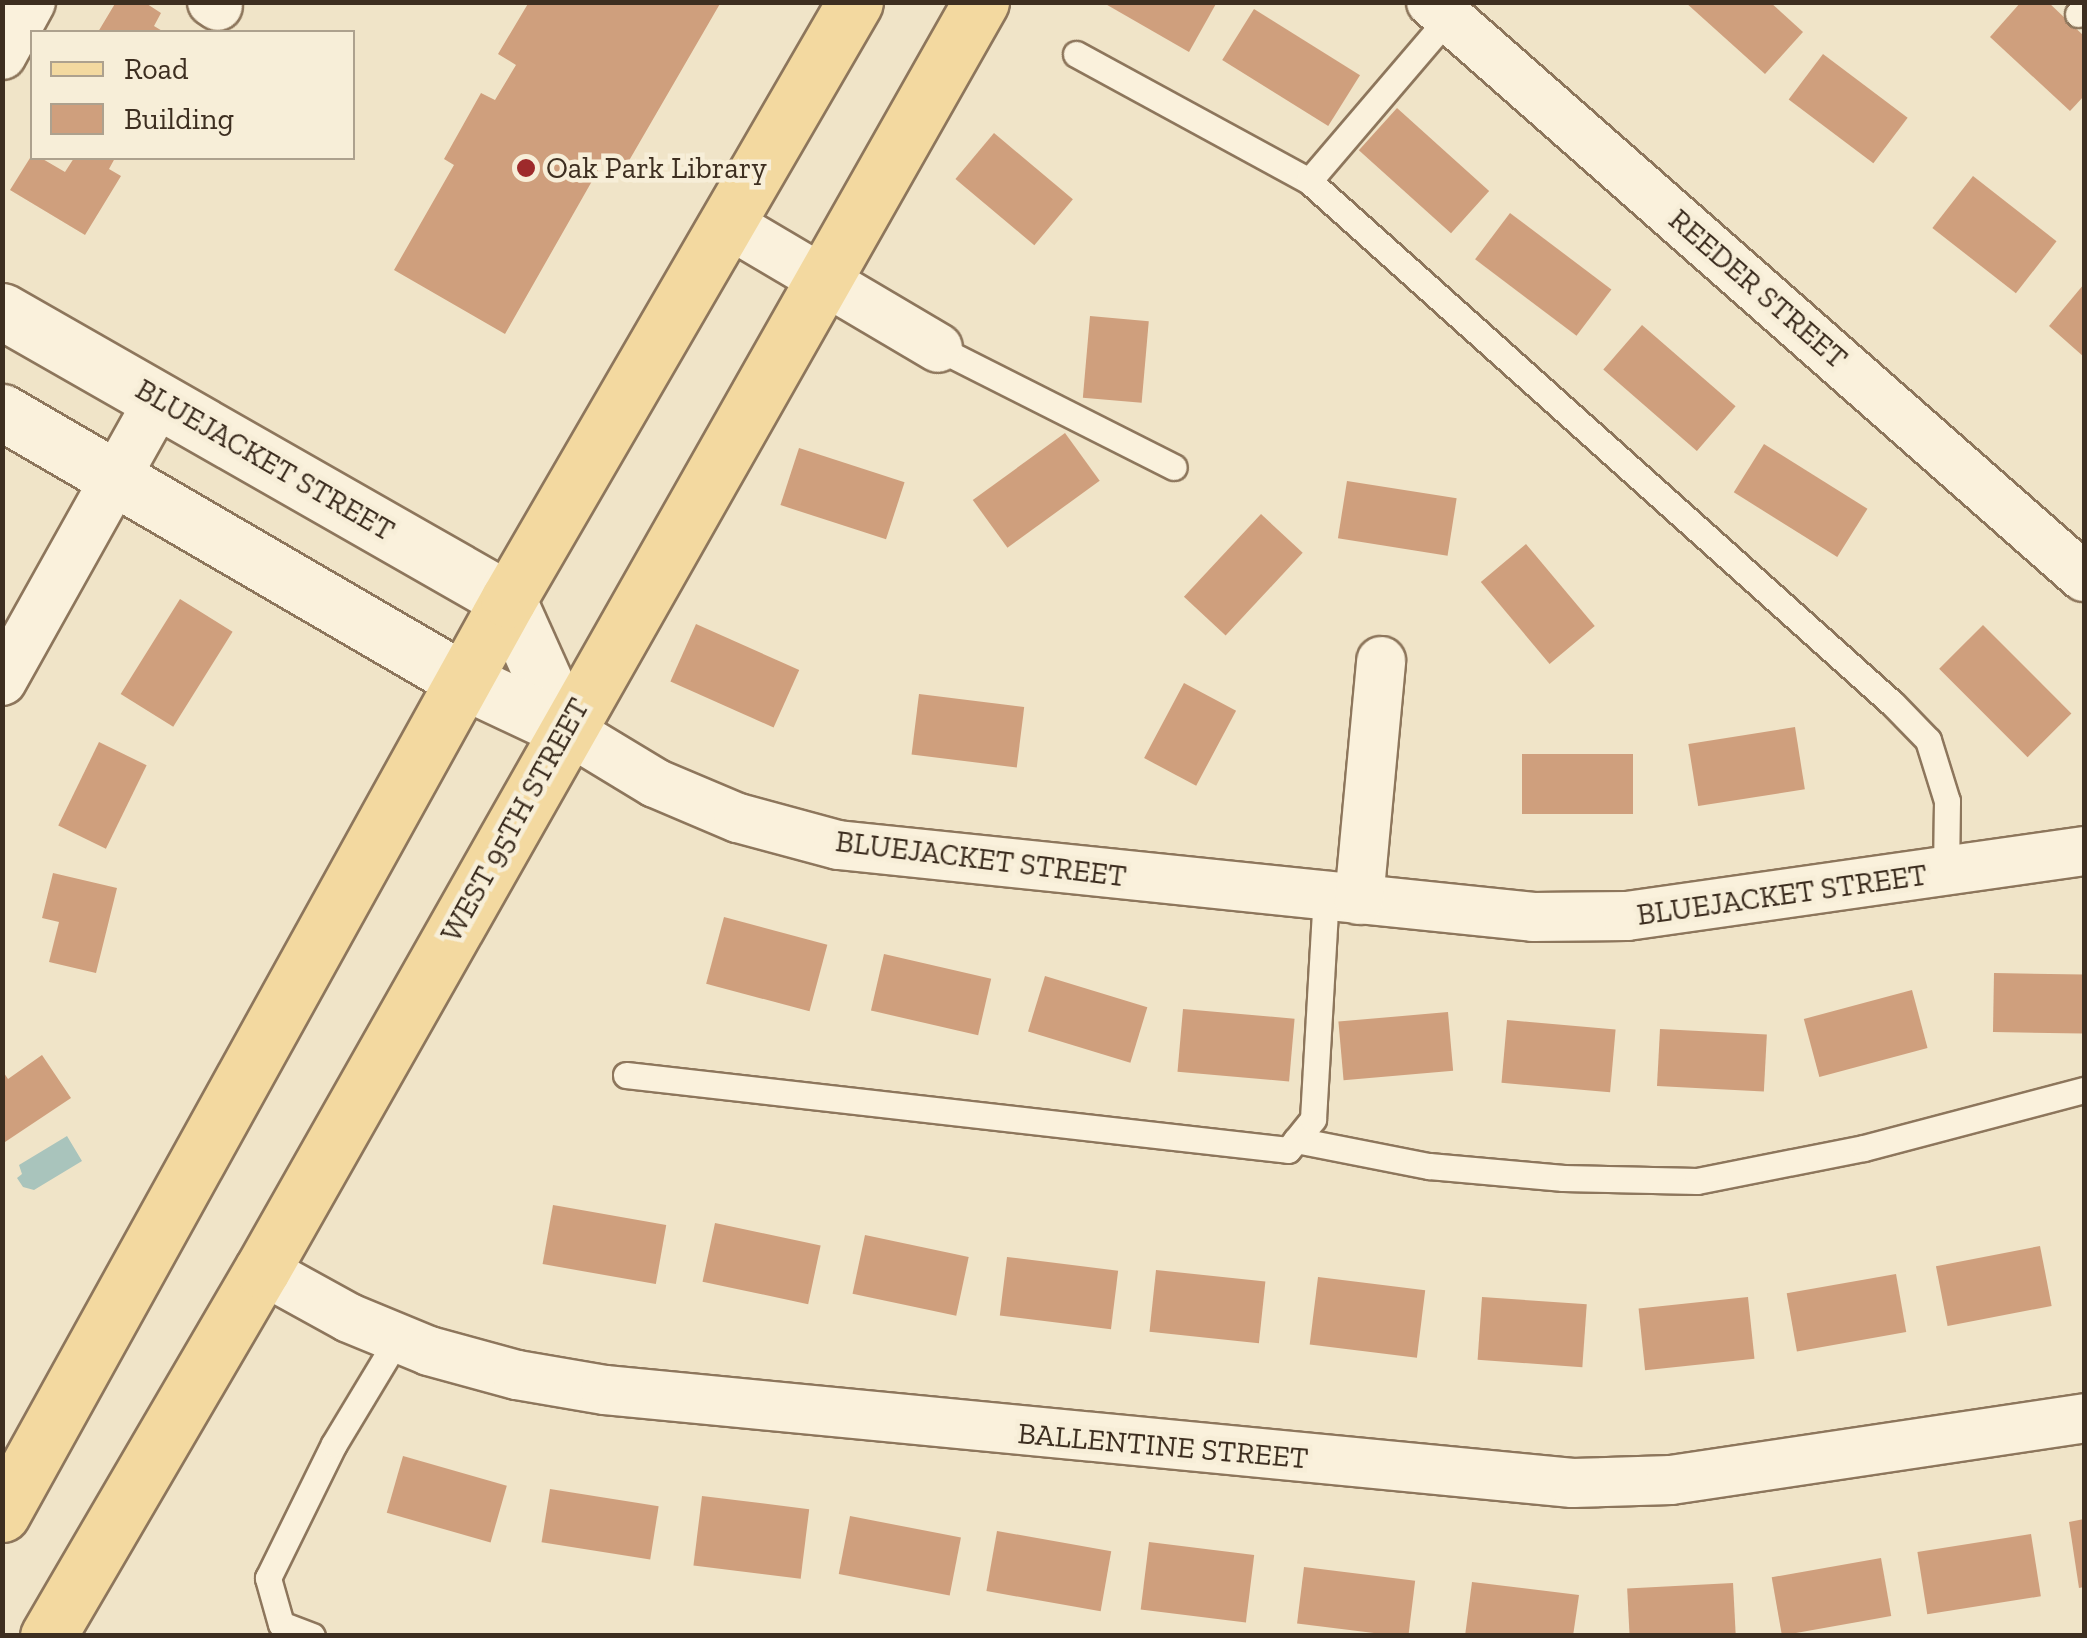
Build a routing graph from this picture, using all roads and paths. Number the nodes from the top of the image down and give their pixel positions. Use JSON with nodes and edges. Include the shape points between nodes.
{"nodes":[{"id":1,"x":31,"y":2,"type":"edge"},
{"id":2,"x":855,"y":2,"type":"edge"},
{"id":3,"x":981,"y":2,"type":"edge"},
{"id":4,"x":1440,"y":10,"type":"edge"},
{"id":5,"x":1076,"y":54,"type":"dead end"},
{"id":6,"x":2,"y":55,"type":"edge"},
{"id":7,"x":1309,"y":181,"type":"junction"},
{"id":8,"x":727,"y":223,"type":"junction"},
{"id":9,"x":821,"y":278,"type":"junction"},
{"id":10,"x":2,"y":311,"type":"edge"},
{"id":11,"x":938,"y":348,"type":"joint"},
{"id":12,"x":159,"y":400,"type":"junction"},
{"id":13,"x":2,"y":412,"type":"edge"},
{"id":14,"x":1174,"y":467,"type":"dead end"},
{"id":15,"x":116,"y":478,"type":"junction"},
{"id":16,"x":2084,"y":576,"type":"edge"},
{"id":17,"x":508,"y":600,"type":"junction"},
{"id":18,"x":1381,"y":660,"type":"dead end"},
{"id":19,"x":2,"y":680,"type":"edge"},
{"id":20,"x":464,"y":680,"type":"junction"},
{"id":21,"x":566,"y":730,"type":"junction"},
{"id":22,"x":2084,"y":851,"type":"edge"},
{"id":23,"x":1946,"y":872,"type":"junction"},
{"id":24,"x":1342,"y":898,"type":"junction"},
{"id":25,"x":626,"y":1075,"type":"dead end"},
{"id":26,"x":2084,"y":1090,"type":"edge"},
{"id":27,"x":1296,"y":1140,"type":"junction"},
{"id":28,"x":262,"y":1270,"type":"junction"},
{"id":29,"x":398,"y":1338,"type":"junction"},
{"id":30,"x":2084,"y":1418,"type":"edge"},
{"id":31,"x":2,"y":1514,"type":"edge"},
{"id":32,"x":48,"y":1636,"type":"edge"},
{"id":33,"x":312,"y":1636,"type":"edge"}],
"edges":[{"from":1,"to":6,"type":"street"},
{"from":2,"to":8,"type":"main road"},
{"from":3,"to":9,"type":"main road","name":"WEST 95TH STREET"},
{"from":4,"to":7,"type":"lane"},
{"from":4,"to":16,"type":"street","name":"REEDER STREET"},
{"from":5,"to":7,"type":"lane"},
{"from":7,"to":23,"type":"lane","via":[[1928,740],[1947,801]]},
{"from":8,"to":9,"type":"street"},
{"from":8,"to":17,"type":"main road"},
{"from":9,"to":11,"type":"street"},
{"from":9,"to":21,"type":"main road","name":"WEST 95TH STREET"},
{"from":10,"to":12,"type":"street","name":"BLUEJACKET STREET"},
{"from":11,"to":14,"type":"lane"},
{"from":12,"to":15,"type":"street"},
{"from":12,"to":17,"type":"street","name":"BLUEJACKET STREET"},
{"from":13,"to":15,"type":"street","name":"BLUEJACKET STREET"},
{"from":15,"to":19,"type":"street"},
{"from":15,"to":20,"type":"street","name":"BLUEJACKET STREET"},
{"from":17,"to":20,"type":"main road"},
{"from":17,"to":21,"type":"street"},
{"from":18,"to":24,"type":"street"},
{"from":20,"to":21,"type":"street","name":"BLUEJACKET STREET"},
{"from":20,"to":31,"type":"main road"},
{"from":21,"to":24,"type":"street","name":"BLUEJACKET STREET","via":[[721,811],[838,846]]},
{"from":21,"to":28,"type":"main road","name":"WEST 95TH STREET"},
{"from":22,"to":23,"type":"street","name":"BLUEJACKET STREET"},
{"from":23,"to":24,"type":"street","name":"BLUEJACKET STREET","via":[[1627,916],[1533,916]]},
{"from":24,"to":27,"type":"lane","via":[[1313,1119]]},
{"from":25,"to":27,"type":"lane","via":[[1288,1150]]},
{"from":26,"to":27,"type":"lane","via":[[1864,1148],[1696,1181],[1429,1166]]},
{"from":28,"to":29,"type":"street","name":"BALLENTINE STREET"},
{"from":28,"to":32,"type":"main road","name":"WEST 95TH STREET"},
{"from":29,"to":30,"type":"street","name":"BALLENTINE STREET","via":[[517,1375],[605,1390],[1573,1483],[1671,1480]]},
{"from":29,"to":33,"type":"lane","via":[[334,1444],[268,1578],[281,1624]]}]}
